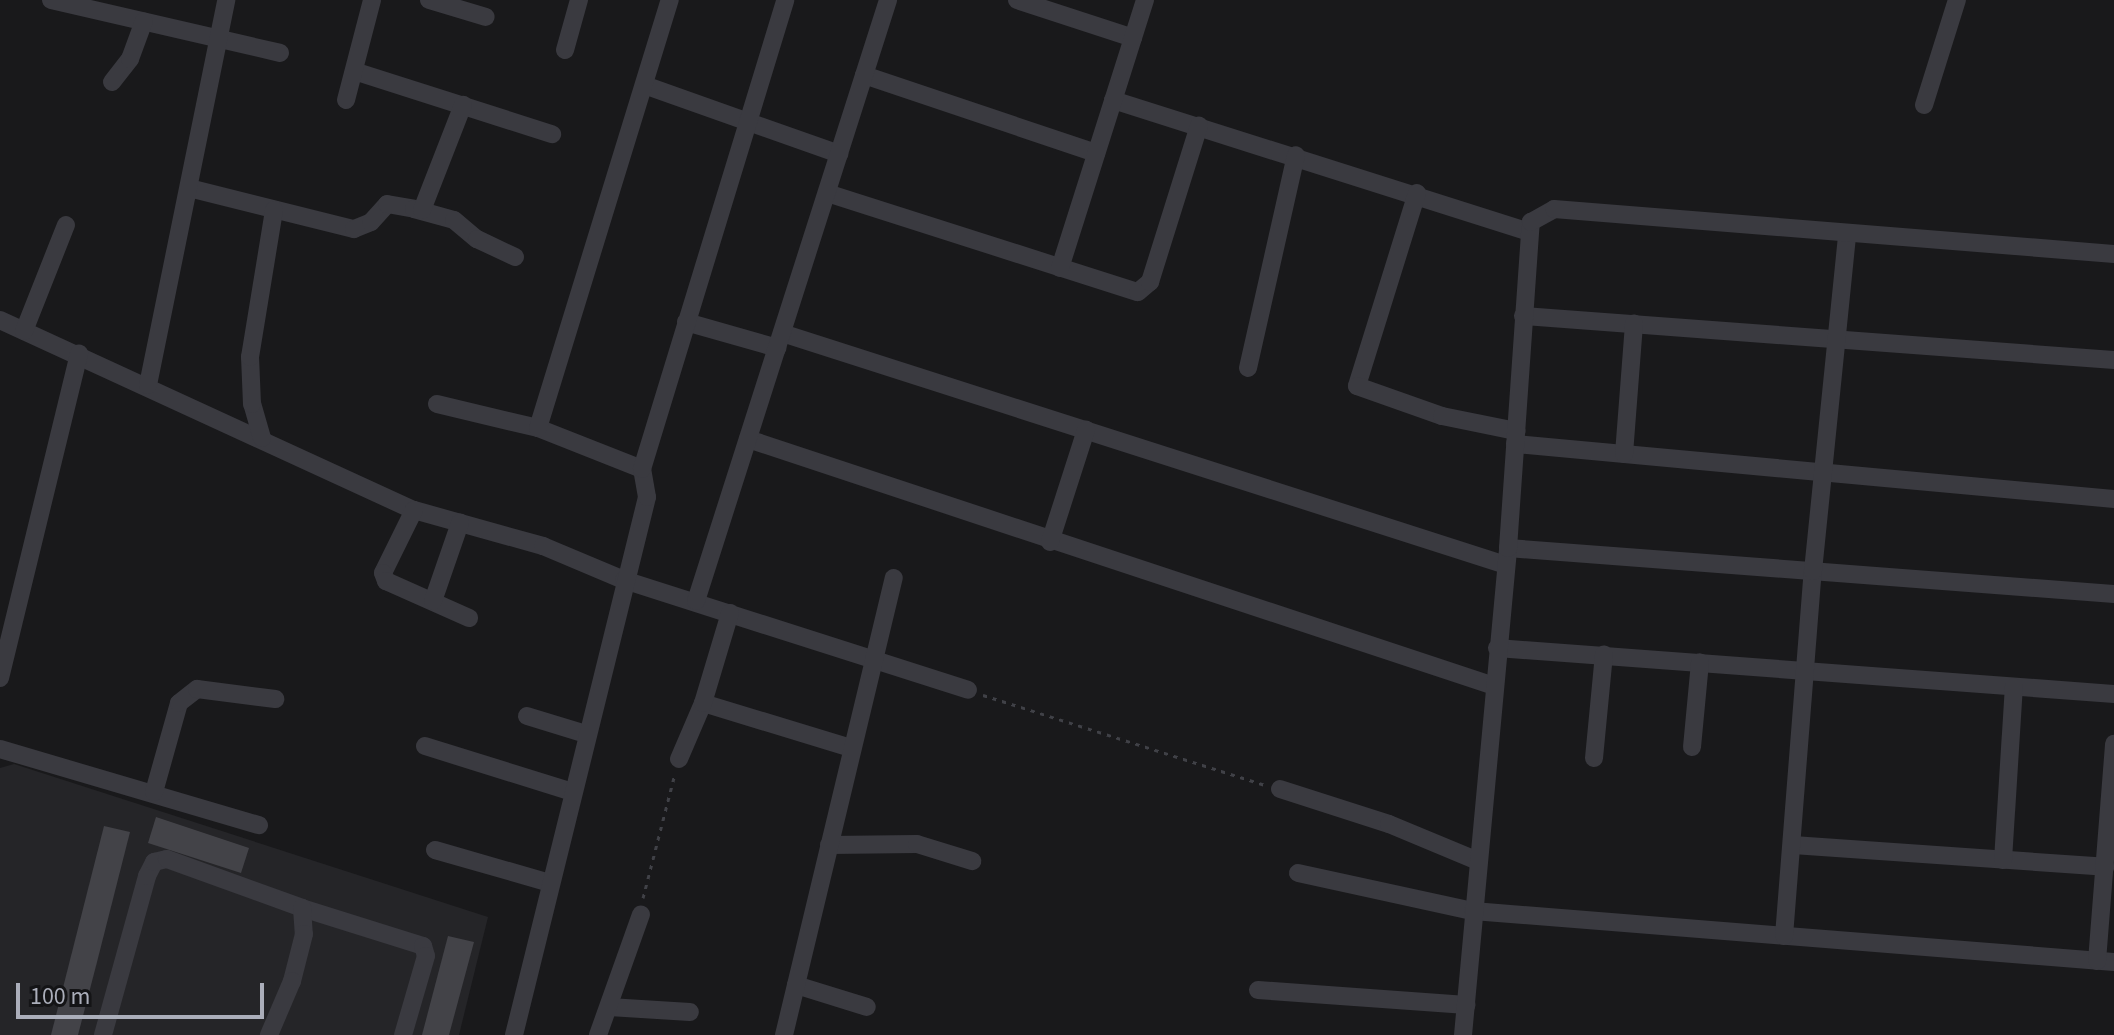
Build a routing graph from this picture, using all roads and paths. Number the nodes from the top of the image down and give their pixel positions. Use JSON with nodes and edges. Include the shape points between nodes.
{"nodes":[{"id":1,"x":51,"y":0,"type":"edge"},
{"id":2,"x":226,"y":0,"type":"edge"},
{"id":3,"x":372,"y":0,"type":"edge"},
{"id":4,"x":429,"y":0,"type":"edge"},
{"id":5,"x":579,"y":0,"type":"edge"},
{"id":6,"x":670,"y":0,"type":"edge"},
{"id":7,"x":785,"y":0,"type":"edge"},
{"id":8,"x":888,"y":0,"type":"edge"},
{"id":9,"x":1017,"y":0,"type":"edge"},
{"id":10,"x":1145,"y":0,"type":"edge"},
{"id":11,"x":1957,"y":0,"type":"edge"},
{"id":12,"x":486,"y":17,"type":"dead end"},
{"id":13,"x":144,"y":21,"type":"junction"},
{"id":14,"x":1133,"y":38,"type":"junction"},
{"id":15,"x":219,"y":41,"type":"junction"},
{"id":16,"x":565,"y":50,"type":"dead end"},
{"id":17,"x":280,"y":53,"type":"dead end"},
{"id":18,"x":354,"y":71,"type":"junction"},
{"id":19,"x":864,"y":75,"type":"junction"},
{"id":20,"x":112,"y":82,"type":"dead end"},
{"id":21,"x":647,"y":86,"type":"junction"},
{"id":22,"x":346,"y":100,"type":"dead end"},
{"id":23,"x":1113,"y":100,"type":"junction"},
{"id":24,"x":463,"y":105,"type":"junction"},
{"id":25,"x":1924,"y":105,"type":"dead end"},
{"id":26,"x":748,"y":120,"type":"junction"},
{"id":27,"x":1199,"y":126,"type":"junction"},
{"id":28,"x":552,"y":134,"type":"dead end"},
{"id":29,"x":1096,"y":153,"type":"junction"},
{"id":30,"x":839,"y":154,"type":"junction"},
{"id":31,"x":1296,"y":155,"type":"junction"},
{"id":32,"x":189,"y":188,"type":"junction"},
{"id":33,"x":827,"y":193,"type":"junction"},
{"id":34,"x":1417,"y":193,"type":"junction"},
{"id":35,"x":274,"y":210,"type":"junction"},
{"id":36,"x":422,"y":210,"type":"junction"},
{"id":37,"x":66,"y":225,"type":"dead end"},
{"id":38,"x":1527,"y":231,"type":"junction"},
{"id":39,"x":1847,"y":235,"type":"junction"},
{"id":40,"x":2114,"y":254,"type":"edge"},
{"id":41,"x":515,"y":257,"type":"dead end"},
{"id":42,"x":1060,"y":268,"type":"junction"},
{"id":43,"x":1523,"y":316,"type":"junction"},
{"id":44,"x":0,"y":320,"type":"edge"},
{"id":45,"x":686,"y":322,"type":"junction"},
{"id":46,"x":1634,"y":323,"type":"junction"},
{"id":47,"x":24,"y":331,"type":"junction"},
{"id":48,"x":1838,"y":337,"type":"junction"},
{"id":49,"x":780,"y":340,"type":"junction"},
{"id":50,"x":79,"y":353,"type":"junction"},
{"id":51,"x":2114,"y":360,"type":"edge"},
{"id":52,"x":1248,"y":368,"type":"dead end"},
{"id":53,"x":148,"y":385,"type":"junction"},
{"id":54,"x":437,"y":404,"type":"dead end"},
{"id":55,"x":538,"y":428,"type":"junction"},
{"id":56,"x":1086,"y":430,"type":"junction"},
{"id":57,"x":262,"y":438,"type":"junction"},
{"id":58,"x":1516,"y":438,"type":"junction"},
{"id":59,"x":748,"y":439,"type":"junction"},
{"id":60,"x":1624,"y":454,"type":"junction"},
{"id":61,"x":642,"y":469,"type":"junction"},
{"id":62,"x":1823,"y":471,"type":"junction"},
{"id":63,"x":2114,"y":499,"type":"edge"},
{"id":64,"x":414,"y":510,"type":"junction"},
{"id":65,"x":460,"y":523,"type":"junction"},
{"id":66,"x":1050,"y":542,"type":"junction"},
{"id":67,"x":1507,"y":557,"type":"junction"},
{"id":68,"x":1813,"y":571,"type":"junction"},
{"id":69,"x":894,"y":578,"type":"dead end"},
{"id":70,"x":624,"y":580,"type":"junction"},
{"id":71,"x":2114,"y":594,"type":"edge"},
{"id":72,"x":433,"y":601,"type":"junction"},
{"id":73,"x":696,"y":601,"type":"junction"},
{"id":74,"x":730,"y":613,"type":"junction"},
{"id":75,"x":469,"y":618,"type":"dead end"},
{"id":76,"x":1497,"y":648,"type":"junction"},
{"id":77,"x":1604,"y":654,"type":"junction"},
{"id":78,"x":872,"y":660,"type":"junction"},
{"id":79,"x":1700,"y":662,"type":"junction"},
{"id":80,"x":1805,"y":670,"type":"junction"},
{"id":81,"x":0,"y":678,"type":"edge"},
{"id":82,"x":1494,"y":686,"type":"junction"},
{"id":83,"x":2014,"y":687,"type":"junction"},
{"id":84,"x":968,"y":690,"type":"joint"},
{"id":85,"x":2114,"y":694,"type":"edge"},
{"id":86,"x":275,"y":699,"type":"dead end"},
{"id":87,"x":703,"y":703,"type":"junction"},
{"id":88,"x":527,"y":716,"type":"dead end"},
{"id":89,"x":586,"y":734,"type":"junction"},
{"id":90,"x":2114,"y":744,"type":"edge"},
{"id":91,"x":425,"y":746,"type":"dead end"},
{"id":92,"x":1692,"y":747,"type":"dead end"},
{"id":93,"x":851,"y":748,"type":"junction"},
{"id":94,"x":0,"y":749,"type":"edge"},
{"id":95,"x":1594,"y":758,"type":"dead end"},
{"id":96,"x":679,"y":759,"type":"joint"},
{"id":97,"x":1280,"y":789,"type":"joint"},
{"id":98,"x":154,"y":792,"type":"junction"},
{"id":99,"x":573,"y":792,"type":"junction"},
{"id":100,"x":259,"y":825,"type":"dead end"},
{"id":101,"x":829,"y":845,"type":"junction"},
{"id":102,"x":1793,"y":845,"type":"junction"},
{"id":103,"x":435,"y":850,"type":"dead end"},
{"id":104,"x":2003,"y":860,"type":"junction"},
{"id":105,"x":972,"y":861,"type":"dead end"},
{"id":106,"x":1478,"y":861,"type":"junction"},
{"id":107,"x":2105,"y":867,"type":"junction"},
{"id":108,"x":1298,"y":873,"type":"dead end"},
{"id":109,"x":550,"y":883,"type":"junction"},
{"id":110,"x":302,"y":908,"type":"junction"},
{"id":111,"x":1473,"y":911,"type":"junction"},
{"id":112,"x":641,"y":914,"type":"joint"},
{"id":113,"x":1784,"y":936,"type":"junction"},
{"id":114,"x":2105,"y":962,"type":"edge"},
{"id":115,"x":796,"y":985,"type":"junction"},
{"id":116,"x":1258,"y":990,"type":"dead end"},
{"id":117,"x":1466,"y":1005,"type":"junction"},
{"id":118,"x":609,"y":1007,"type":"junction"},
{"id":119,"x":867,"y":1007,"type":"dead end"},
{"id":120,"x":690,"y":1012,"type":"dead end"},
{"id":121,"x":103,"y":1035,"type":"edge"},
{"id":122,"x":269,"y":1035,"type":"edge"},
{"id":123,"x":403,"y":1035,"type":"edge"},
{"id":124,"x":514,"y":1035,"type":"edge"},
{"id":125,"x":598,"y":1035,"type":"edge"},
{"id":126,"x":784,"y":1035,"type":"edge"},
{"id":127,"x":1463,"y":1035,"type":"edge"}],
"edges":[{"from":1,"to":13,"type":"street"},
{"from":2,"to":15,"type":"street"},
{"from":3,"to":18,"type":"street"},
{"from":4,"to":12,"type":"street"},
{"from":5,"to":16,"type":"street"},
{"from":6,"to":21,"type":"street"},
{"from":7,"to":26,"type":"street"},
{"from":8,"to":19,"type":"street"},
{"from":9,"to":14,"type":"street"},
{"from":10,"to":14,"type":"street"},
{"from":11,"to":25,"type":"street"},
{"from":13,"to":15,"type":"street"},
{"from":13,"to":20,"type":"street","via":[[130,59]]},
{"from":14,"to":23,"type":"street"},
{"from":15,"to":17,"type":"street"},
{"from":15,"to":32,"type":"street"},
{"from":18,"to":22,"type":"street"},
{"from":18,"to":24,"type":"street"},
{"from":19,"to":29,"type":"street"},
{"from":19,"to":30,"type":"street"},
{"from":21,"to":26,"type":"street"},
{"from":21,"to":55,"type":"street"},
{"from":23,"to":27,"type":"street"},
{"from":23,"to":29,"type":"street"},
{"from":24,"to":28,"type":"street"},
{"from":24,"to":36,"type":"street"},
{"from":26,"to":30,"type":"street"},
{"from":26,"to":45,"type":"street"},
{"from":27,"to":31,"type":"street"},
{"from":27,"to":42,"type":"street","via":[[1145,290]]},
{"from":29,"to":42,"type":"street"},
{"from":30,"to":33,"type":"street"},
{"from":31,"to":34,"type":"street"},
{"from":31,"to":52,"type":"street"},
{"from":32,"to":35,"type":"street"},
{"from":32,"to":53,"type":"street"},
{"from":33,"to":42,"type":"street"},
{"from":33,"to":49,"type":"street"},
{"from":34,"to":38,"type":"street"},
{"from":34,"to":58,"type":"street","via":[[1357,386]]},
{"from":35,"to":36,"type":"street","via":[[354,229],[371,222],[387,204]]},
{"from":35,"to":57,"type":"street","via":[[250,357],[252,404]]},
{"from":36,"to":41,"type":"street","via":[[454,220],[477,239]]},
{"from":37,"to":47,"type":"street"},
{"from":38,"to":39,"type":"street","via":[[1537,216],[1554,209]]},
{"from":38,"to":43,"type":"street"},
{"from":39,"to":40,"type":"street"},
{"from":39,"to":48,"type":"street"},
{"from":43,"to":46,"type":"street"},
{"from":43,"to":58,"type":"street"},
{"from":44,"to":47,"type":"street"},
{"from":45,"to":49,"type":"street"},
{"from":45,"to":61,"type":"street"},
{"from":46,"to":48,"type":"street"},
{"from":46,"to":60,"type":"street"},
{"from":47,"to":50,"type":"street"},
{"from":48,"to":51,"type":"street"},
{"from":48,"to":62,"type":"street"},
{"from":49,"to":56,"type":"street"},
{"from":49,"to":59,"type":"street"},
{"from":50,"to":53,"type":"street"},
{"from":50,"to":81,"type":"street"},
{"from":53,"to":57,"type":"street"},
{"from":54,"to":55,"type":"street"},
{"from":55,"to":61,"type":"street"},
{"from":56,"to":66,"type":"street"},
{"from":56,"to":67,"type":"street"},
{"from":57,"to":64,"type":"street"},
{"from":58,"to":60,"type":"street"},
{"from":58,"to":67,"type":"street"},
{"from":59,"to":66,"type":"street"},
{"from":59,"to":73,"type":"street"},
{"from":60,"to":62,"type":"street"},
{"from":61,"to":70,"type":"street","via":[[647,497]]},
{"from":62,"to":63,"type":"street"},
{"from":62,"to":68,"type":"street"},
{"from":64,"to":65,"type":"street"},
{"from":64,"to":72,"type":"street","via":[[383,573],[395,588]]},
{"from":65,"to":70,"type":"street","via":[[543,546]]},
{"from":65,"to":72,"type":"street"},
{"from":66,"to":82,"type":"street"},
{"from":67,"to":68,"type":"street"},
{"from":67,"to":76,"type":"street"},
{"from":68,"to":71,"type":"street"},
{"from":68,"to":80,"type":"street"},
{"from":69,"to":78,"type":"street"},
{"from":70,"to":73,"type":"street"},
{"from":70,"to":89,"type":"street"},
{"from":72,"to":75,"type":"street"},
{"from":73,"to":74,"type":"street"},
{"from":74,"to":78,"type":"street"},
{"from":74,"to":87,"type":"street"},
{"from":76,"to":77,"type":"street"},
{"from":76,"to":82,"type":"street"},
{"from":77,"to":79,"type":"street"},
{"from":77,"to":95,"type":"street"},
{"from":78,"to":84,"type":"street"},
{"from":78,"to":93,"type":"street"},
{"from":79,"to":80,"type":"street"},
{"from":79,"to":92,"type":"street"},
{"from":80,"to":83,"type":"street"},
{"from":80,"to":102,"type":"street"},
{"from":82,"to":106,"type":"street"},
{"from":83,"to":85,"type":"street"},
{"from":83,"to":104,"type":"street"},
{"from":84,"to":97,"type":"path"},
{"from":86,"to":98,"type":"street","via":[[197,689],[179,703]]},
{"from":87,"to":93,"type":"street"},
{"from":87,"to":96,"type":"street"},
{"from":88,"to":89,"type":"street"},
{"from":89,"to":99,"type":"street"},
{"from":90,"to":107,"type":"street"},
{"from":91,"to":99,"type":"street"},
{"from":93,"to":101,"type":"street"},
{"from":94,"to":98,"type":"street"},
{"from":96,"to":112,"type":"path"},
{"from":97,"to":106,"type":"street","via":[[1389,824]]},
{"from":98,"to":100,"type":"street"},
{"from":99,"to":109,"type":"street"},
{"from":101,"to":105,"type":"street","via":[[917,844]]},
{"from":101,"to":115,"type":"street"},
{"from":102,"to":104,"type":"street"},
{"from":102,"to":113,"type":"street"},
{"from":103,"to":109,"type":"street"},
{"from":104,"to":107,"type":"street"},
{"from":106,"to":111,"type":"street"},
{"from":107,"to":114,"type":"street"},
{"from":108,"to":111,"type":"street"},
{"from":109,"to":124,"type":"street"},
{"from":110,"to":121,"type":"street","via":[[167,859],[154,862]]},
{"from":110,"to":122,"type":"street","via":[[304,934],[295,969]]},
{"from":110,"to":123,"type":"street","via":[[423,946],[426,956]]},
{"from":111,"to":113,"type":"street"},
{"from":111,"to":117,"type":"street"},
{"from":112,"to":118,"type":"street"},
{"from":113,"to":114,"type":"street"},
{"from":115,"to":119,"type":"street"},
{"from":115,"to":126,"type":"street"},
{"from":116,"to":117,"type":"street"},
{"from":117,"to":127,"type":"street"},
{"from":118,"to":120,"type":"street"},
{"from":118,"to":125,"type":"street"}]}
